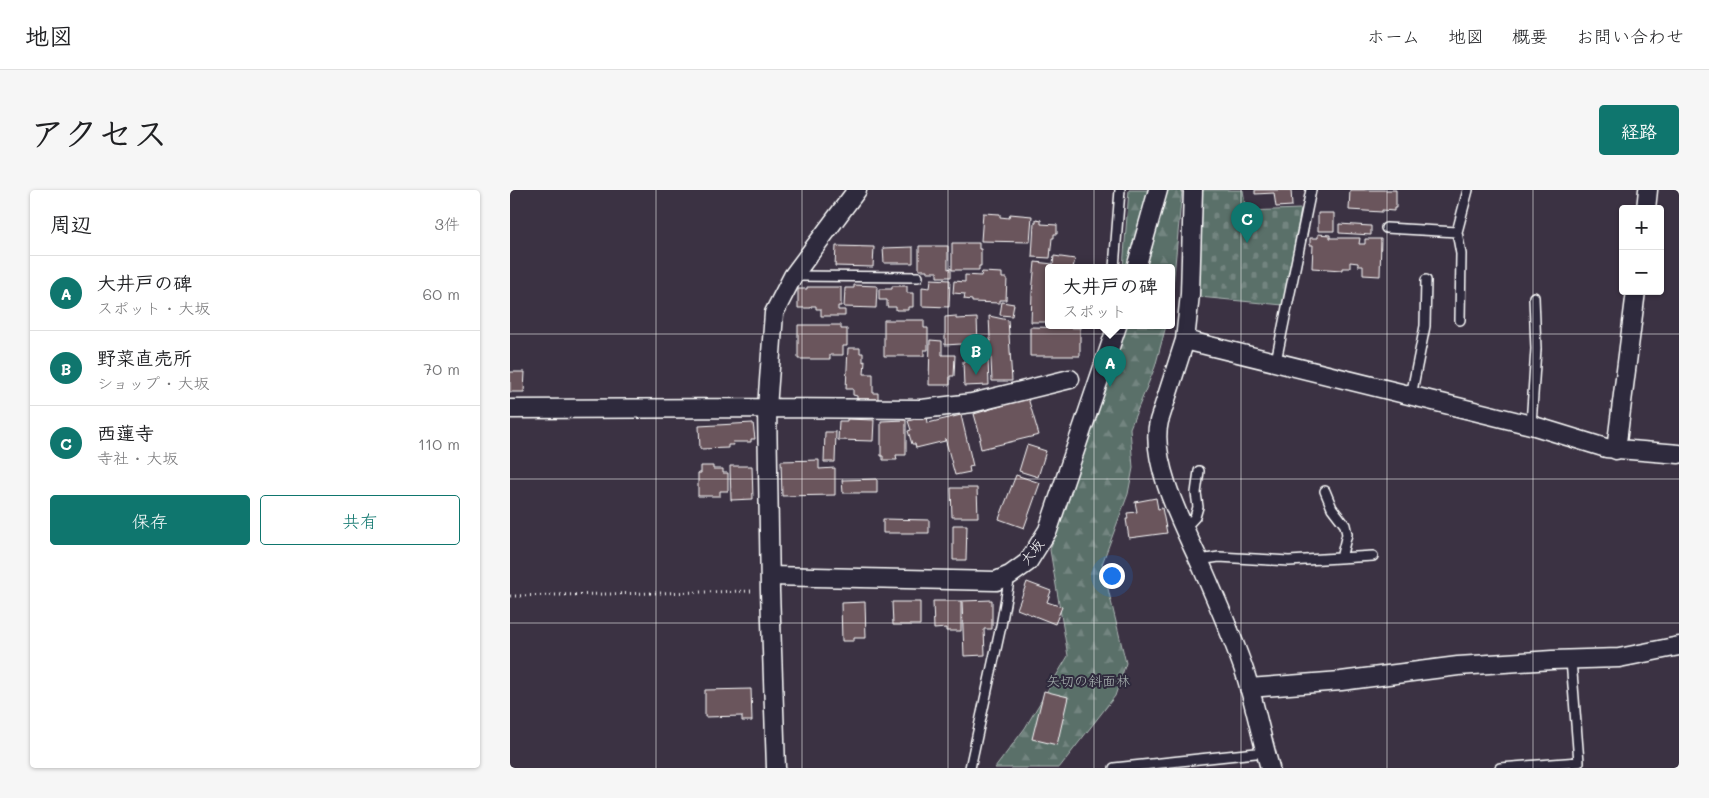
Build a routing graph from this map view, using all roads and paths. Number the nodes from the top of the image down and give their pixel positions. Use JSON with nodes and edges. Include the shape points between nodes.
{"nodes":[{"id":1,"x":857,"y":190,"type":"edge"},
{"id":2,"x":1120,"y":190,"type":"edge"},
{"id":3,"x":1158,"y":190,"type":"edge"},
{"id":4,"x":1193,"y":190,"type":"edge"},
{"id":5,"x":1311,"y":190,"type":"edge"},
{"id":6,"x":1468,"y":190,"type":"edge"},
{"id":7,"x":1648,"y":190,"type":"edge"},
{"id":8,"x":1646,"y":205,"type":"edge"},
{"id":9,"x":1386,"y":228,"type":"dead end"},
{"id":10,"x":1456,"y":232,"type":"junction"},
{"id":11,"x":1114,"y":264,"type":"edge"},
{"id":12,"x":1137,"y":264,"type":"edge"},
{"id":13,"x":792,"y":276,"type":"junction"},
{"id":14,"x":918,"y":277,"type":"dead end"},
{"id":15,"x":1426,"y":280,"type":"dead end"},
{"id":16,"x":1635,"y":295,"type":"edge"},
{"id":17,"x":1534,"y":297,"type":"dead end"},
{"id":18,"x":1460,"y":320,"type":"dead end"},
{"id":19,"x":1110,"y":329,"type":"edge"},
{"id":20,"x":1116,"y":329,"type":"edge"},
{"id":21,"x":1185,"y":340,"type":"junction"},
{"id":22,"x":1110,"y":348,"type":"junction"},
{"id":23,"x":1276,"y":361,"type":"junction"},
{"id":24,"x":1070,"y":378,"type":"dead end"},
{"id":25,"x":1411,"y":396,"type":"junction"},
{"id":26,"x":767,"y":408,"type":"junction"},
{"id":27,"x":510,"y":410,"type":"edge"},
{"id":28,"x":1531,"y":425,"type":"junction"},
{"id":29,"x":1616,"y":450,"type":"junction"},
{"id":30,"x":1679,"y":454,"type":"edge"},
{"id":31,"x":1199,"y":471,"type":"dead end"},
{"id":32,"x":1325,"y":491,"type":"dead end"},
{"id":33,"x":1184,"y":529,"type":"junction"},
{"id":34,"x":1374,"y":556,"type":"dead end"},
{"id":35,"x":1341,"y":558,"type":"junction"},
{"id":36,"x":1199,"y":560,"type":"junction"},
{"id":37,"x":1010,"y":575,"type":"junction"},
{"id":38,"x":770,"y":583,"type":"junction"},
{"id":39,"x":510,"y":596,"type":"edge"},
{"id":40,"x":1679,"y":646,"type":"edge"},
{"id":41,"x":1571,"y":660,"type":"junction"},
{"id":42,"x":1249,"y":688,"type":"junction"},
{"id":43,"x":1268,"y":760,"type":"edge"},
{"id":44,"x":776,"y":768,"type":"edge"},
{"id":45,"x":970,"y":768,"type":"edge"},
{"id":46,"x":1114,"y":768,"type":"edge"},
{"id":47,"x":1500,"y":768,"type":"edge"}],
"edges":[{"from":1,"to":13,"type":"street"},
{"from":2,"to":11,"type":"lane"},
{"from":3,"to":12,"type":"street"},
{"from":4,"to":21,"type":"street","via":[[1190,294]]},
{"from":5,"to":23,"type":"lane"},
{"from":6,"to":10,"type":"lane"},
{"from":7,"to":8,"type":"street"},
{"from":9,"to":10,"type":"lane"},
{"from":10,"to":18,"type":"lane","via":[[1461,254]]},
{"from":13,"to":14,"type":"lane"},
{"from":13,"to":26,"type":"street","via":[[774,313]]},
{"from":15,"to":25,"type":"lane","via":[[1425,326]]},
{"from":16,"to":29,"type":"street"},
{"from":17,"to":28,"type":"lane","via":[[1536,349]]},
{"from":19,"to":22,"type":"lane"},
{"from":20,"to":22,"type":"street","name":"大坂"},
{"from":21,"to":23,"type":"street"},
{"from":21,"to":33,"type":"street","via":[[1156,430],[1168,488]]},
{"from":22,"to":37,"type":"street","name":"大坂","via":[[1048,530],[1028,562]]},
{"from":23,"to":25,"type":"street"},
{"from":24,"to":26,"type":"street","via":[[972,403],[922,409]]},
{"from":25,"to":28,"type":"street"},
{"from":26,"to":27,"type":"street"},
{"from":26,"to":38,"type":"street"},
{"from":28,"to":29,"type":"street"},
{"from":29,"to":30,"type":"street"},
{"from":31,"to":33,"type":"lane","via":[[1196,517]]},
{"from":32,"to":35,"type":"lane","via":[[1332,508],[1345,525],[1347,534]]},
{"from":33,"to":36,"type":"street"},
{"from":34,"to":35,"type":"lane"},
{"from":35,"to":36,"type":"lane","via":[[1289,561],[1219,557]]},
{"from":36,"to":42,"type":"street"},
{"from":37,"to":38,"type":"street","name":"大坂","via":[[996,580]]},
{"from":37,"to":45,"type":"lane"},
{"from":38,"to":39,"type":"path"},
{"from":38,"to":44,"type":"street"},
{"from":40,"to":41,"type":"street","via":[[1619,658]]},
{"from":41,"to":42,"type":"street","via":[[1458,666],[1342,681]]},
{"from":41,"to":47,"type":"lane","via":[[1579,762]]},
{"from":42,"to":43,"type":"street"},
{"from":43,"to":46,"type":"lane"}]}
